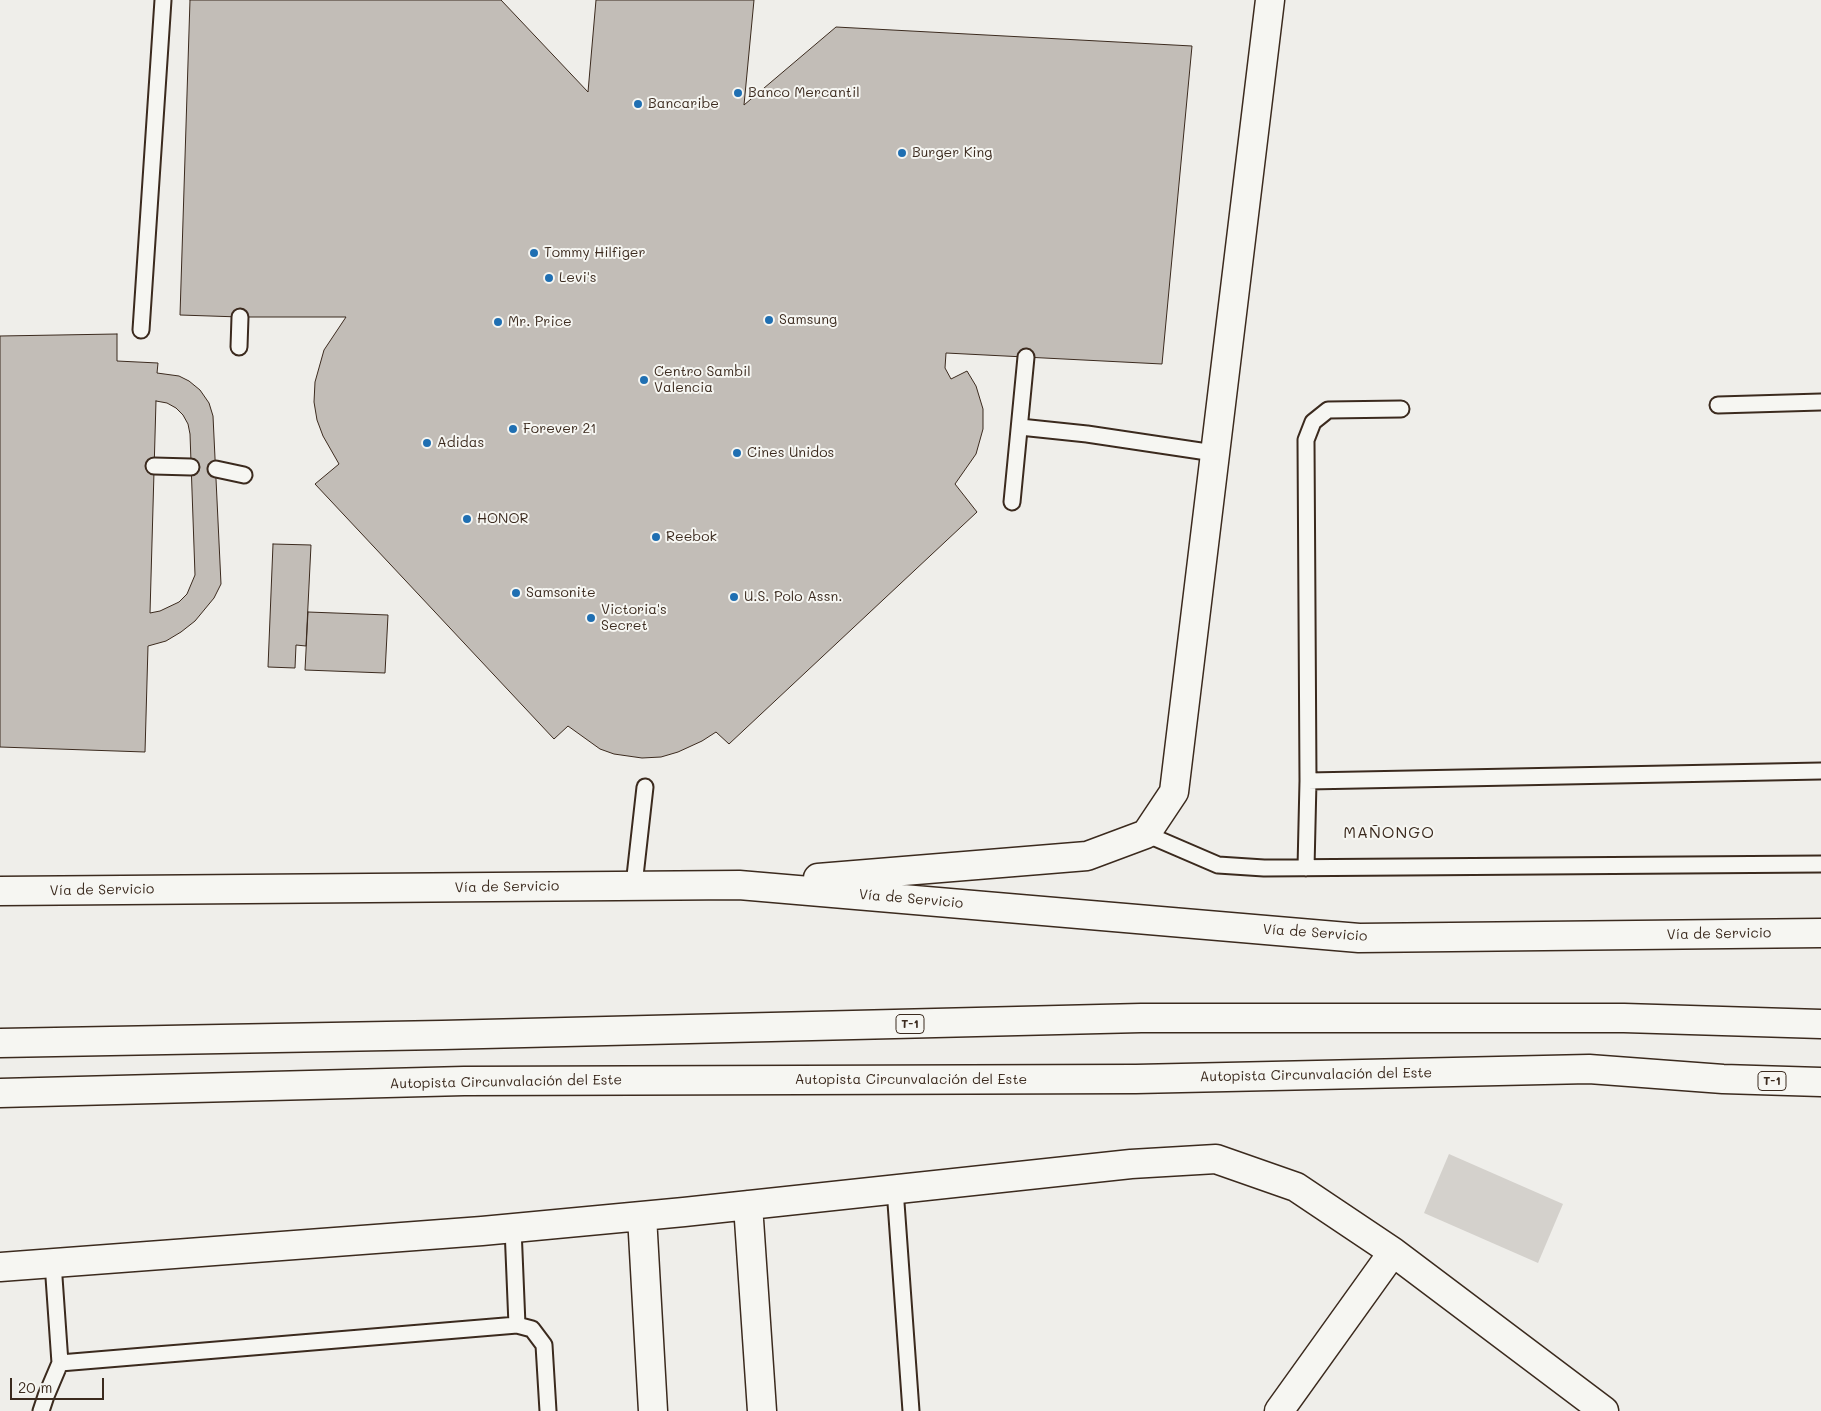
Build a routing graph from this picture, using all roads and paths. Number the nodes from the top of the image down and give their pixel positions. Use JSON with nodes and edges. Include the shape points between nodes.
{"nodes":[{"id":1,"x":163,"y":0,"type":"edge"},
{"id":2,"x":1270,"y":0,"type":"edge"},
{"id":3,"x":240,"y":317,"type":"dead end"},
{"id":4,"x":141,"y":330,"type":"dead end"},
{"id":5,"x":239,"y":347,"type":"dead end"},
{"id":6,"x":1026,"y":357,"type":"dead end"},
{"id":7,"x":1821,"y":402,"type":"edge"},
{"id":8,"x":1718,"y":405,"type":"dead end"},
{"id":9,"x":1401,"y":409,"type":"dead end"},
{"id":10,"x":1020,"y":427,"type":"junction"},
{"id":11,"x":1214,"y":453,"type":"junction"},
{"id":12,"x":154,"y":466,"type":"dead end"},
{"id":13,"x":191,"y":467,"type":"dead end"},
{"id":14,"x":216,"y":469,"type":"dead end"},
{"id":15,"x":244,"y":475,"type":"dead end"},
{"id":16,"x":1012,"y":502,"type":"dead end"},
{"id":17,"x":1821,"y":771,"type":"edge"},
{"id":18,"x":1308,"y":781,"type":"junction"},
{"id":19,"x":645,"y":787,"type":"dead end"},
{"id":20,"x":1146,"y":834,"type":"junction"},
{"id":21,"x":1821,"y":864,"type":"edge"},
{"id":22,"x":1306,"y":868,"type":"junction"},
{"id":23,"x":739,"y":885,"type":"junction"},
{"id":24,"x":634,"y":886,"type":"junction"},
{"id":25,"x":0,"y":891,"type":"edge"},
{"id":26,"x":1821,"y":933,"type":"edge"},
{"id":27,"x":1821,"y":1024,"type":"edge"},
{"id":28,"x":0,"y":1044,"type":"edge"},
{"id":29,"x":1723,"y":1079,"type":"junction"},
{"id":30,"x":1821,"y":1082,"type":"edge"},
{"id":31,"x":0,"y":1093,"type":"edge"},
{"id":32,"x":1821,"y":1095,"type":"edge"},
{"id":33,"x":895,"y":1189,"type":"junction"},
{"id":34,"x":748,"y":1205,"type":"junction"},
{"id":35,"x":642,"y":1216,"type":"junction"},
{"id":36,"x":513,"y":1228,"type":"junction"},
{"id":37,"x":1393,"y":1252,"type":"junction"},
{"id":38,"x":53,"y":1263,"type":"junction"},
{"id":39,"x":0,"y":1267,"type":"edge"},
{"id":40,"x":517,"y":1325,"type":"junction"},
{"id":41,"x":60,"y":1363,"type":"junction"},
{"id":42,"x":41,"y":1411,"type":"edge"},
{"id":43,"x":548,"y":1411,"type":"edge"},
{"id":44,"x":653,"y":1411,"type":"edge"},
{"id":45,"x":762,"y":1411,"type":"edge"},
{"id":46,"x":911,"y":1411,"type":"edge"},
{"id":47,"x":1279,"y":1411,"type":"edge"},
{"id":48,"x":1604,"y":1411,"type":"edge"}],
"edges":[{"from":1,"to":4,"type":"lane"},
{"from":2,"to":11,"type":"main road"},
{"from":3,"to":5,"type":"lane"},
{"from":6,"to":10,"type":"lane"},
{"from":7,"to":8,"type":"lane"},
{"from":9,"to":18,"type":"lane","via":[[1328,410],[1314,422],[1306,440]]},
{"from":10,"to":11,"type":"lane"},
{"from":10,"to":16,"type":"lane"},
{"from":11,"to":20,"type":"main road","via":[[1174,792]]},
{"from":12,"to":13,"type":"lane"},
{"from":14,"to":15,"type":"lane"},
{"from":17,"to":18,"type":"lane"},
{"from":18,"to":22,"type":"lane"},
{"from":19,"to":24,"type":"lane"},
{"from":20,"to":22,"type":"lane","via":[[1218,864]]},
{"from":20,"to":23,"type":"main road","via":[[1087,856]]},
{"from":21,"to":22,"type":"lane"},
{"from":23,"to":24,"type":"main road","name":"Vía de Servicio"},
{"from":23,"to":26,"type":"main road","name":"Vía de Servicio","via":[[1359,938]]},
{"from":24,"to":25,"type":"main road","name":"Vía de Servicio"},
{"from":27,"to":28,"type":"main road","number":"T-1","via":[[1624,1018],[1141,1018]]},
{"from":29,"to":30,"type":"main road","name":"Autopista Circunvalación del Este","number":"T-1"},
{"from":29,"to":31,"type":"main road","name":"Autopista Circunvalación del Este","number":"T-1","via":[[1589,1069],[1136,1079],[464,1081]]},
{"from":29,"to":32,"type":"main road"},
{"from":33,"to":34,"type":"main road"},
{"from":33,"to":37,"type":"main road","via":[[1131,1164],[1216,1159],[1296,1187]]},
{"from":33,"to":46,"type":"lane"},
{"from":34,"to":35,"type":"main road"},
{"from":34,"to":45,"type":"main road"},
{"from":35,"to":36,"type":"main road"},
{"from":35,"to":44,"type":"main road"},
{"from":36,"to":38,"type":"main road"},
{"from":36,"to":40,"type":"lane"},
{"from":37,"to":47,"type":"main road"},
{"from":37,"to":48,"type":"main road"},
{"from":38,"to":39,"type":"main road"},
{"from":38,"to":41,"type":"lane"},
{"from":40,"to":41,"type":"lane"},
{"from":40,"to":43,"type":"lane","via":[[532,1330],[544,1345]]},
{"from":41,"to":42,"type":"lane"}]}
